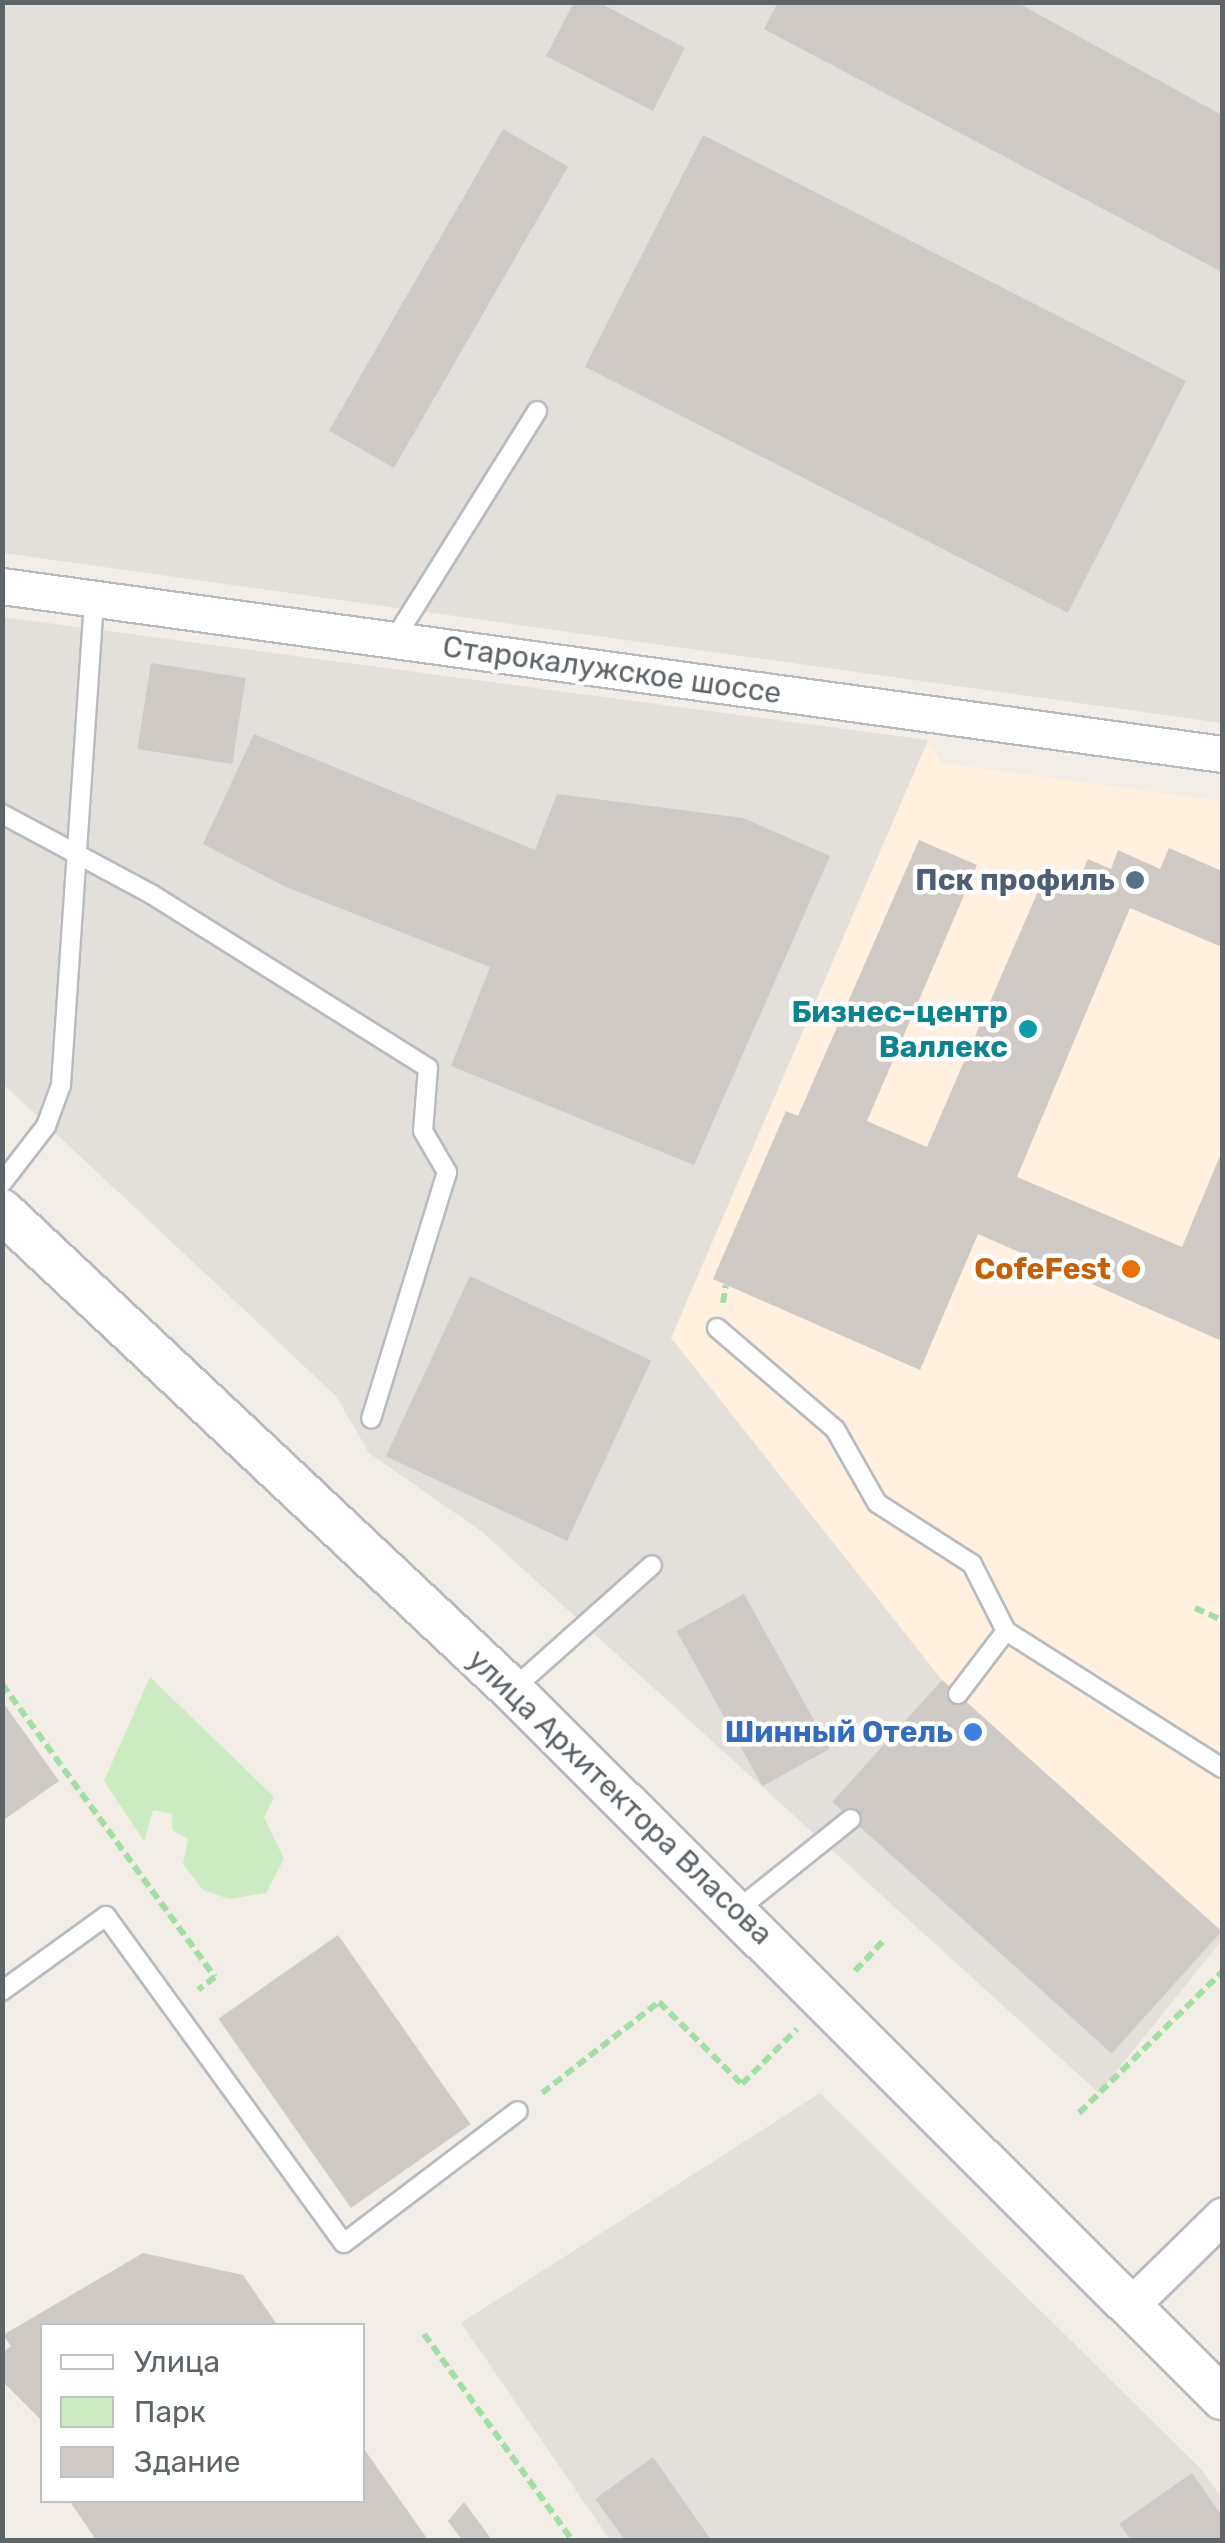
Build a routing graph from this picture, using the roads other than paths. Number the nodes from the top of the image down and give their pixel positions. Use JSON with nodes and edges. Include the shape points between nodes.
{"nodes":[{"id":1,"x":537,"y":411,"type":"dead end"},
{"id":2,"x":2,"y":586,"type":"edge"},
{"id":3,"x":94,"y":598,"type":"junction"},
{"id":4,"x":394,"y":640,"type":"junction"},
{"id":5,"x":1222,"y":754,"type":"edge"},
{"id":6,"x":2,"y":814,"type":"edge"},
{"id":7,"x":79,"y":860,"type":"junction"},
{"id":8,"x":2,"y":1183,"type":"edge"},
{"id":9,"x":2,"y":1211,"type":"edge"},
{"id":10,"x":718,"y":1328,"type":"dead end"},
{"id":11,"x":371,"y":1419,"type":"dead end"},
{"id":12,"x":652,"y":1565,"type":"dead end"},
{"id":13,"x":1006,"y":1631,"type":"junction"},
{"id":14,"x":512,"y":1690,"type":"junction"},
{"id":15,"x":958,"y":1694,"type":"dead end"},
{"id":16,"x":1222,"y":1768,"type":"edge"},
{"id":17,"x":851,"y":1819,"type":"dead end"},
{"id":18,"x":736,"y":1911,"type":"junction"},
{"id":19,"x":2,"y":1991,"type":"edge"},
{"id":20,"x":518,"y":2111,"type":"road end"},
{"id":21,"x":1222,"y":2216,"type":"edge"},
{"id":22,"x":1130,"y":2306,"type":"junction"},
{"id":23,"x":1222,"y":2398,"type":"edge"}],
"edges":[{"from":1,"to":4,"type":"lane"},
{"from":2,"to":3,"type":"street","name":"Старокалужское шоссе"},
{"from":3,"to":4,"type":"street","name":"Старокалужское шоссе"},
{"from":3,"to":7,"type":"lane"},
{"from":4,"to":5,"type":"street","name":"Старокалужское шоссе"},
{"from":6,"to":7,"type":"lane"},
{"from":7,"to":8,"type":"lane","via":[[61,1085],[46,1126]]},
{"from":7,"to":11,"type":"lane","via":[[150,894],[428,1068],[423,1131],[447,1172]]},
{"from":9,"to":14,"type":"street","name":"улица Архитектора Власова"},
{"from":10,"to":13,"type":"lane","via":[[835,1430],[876,1504],[972,1564]]},
{"from":12,"to":14,"type":"lane"},
{"from":13,"to":15,"type":"lane"},
{"from":13,"to":16,"type":"lane"},
{"from":14,"to":18,"type":"street","name":"улица Архитектора Власова"},
{"from":17,"to":18,"type":"lane"},
{"from":18,"to":22,"type":"street","name":"улица Архитектора Власова"},
{"from":19,"to":20,"type":"lane","via":[[106,1916],[344,2244]]},
{"from":21,"to":22,"type":"street"},
{"from":22,"to":23,"type":"street","name":"улица Архитектора Власова"}]}
